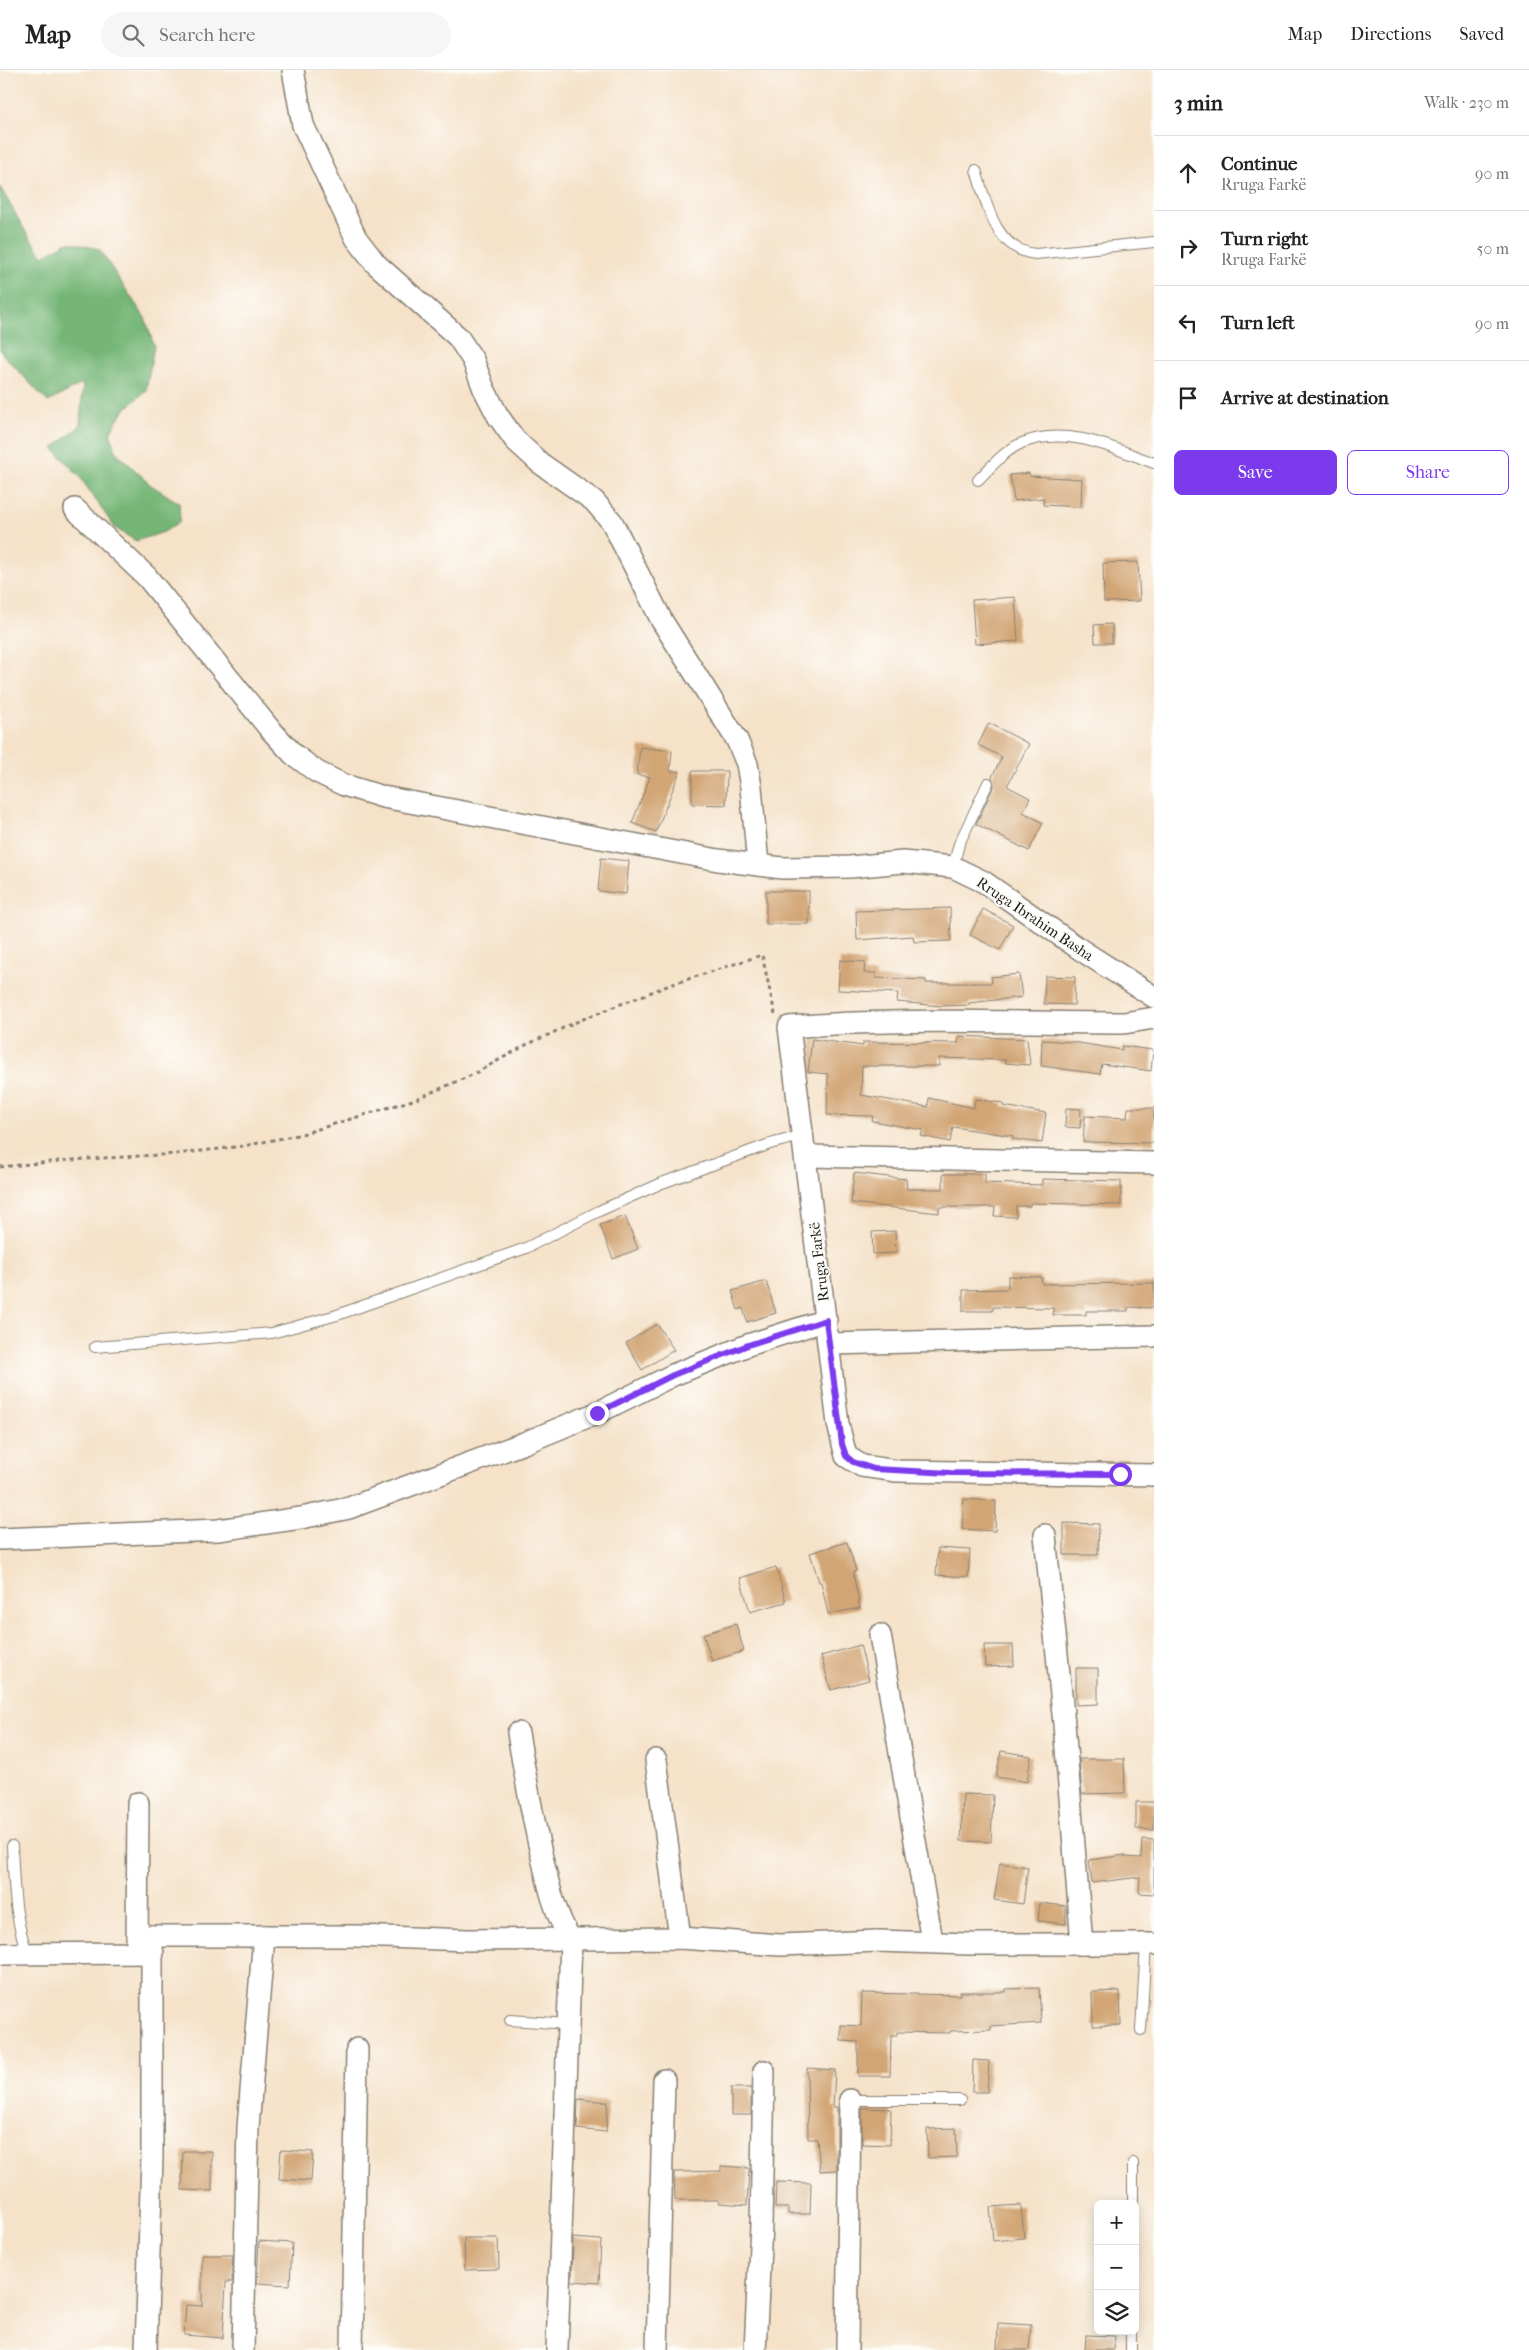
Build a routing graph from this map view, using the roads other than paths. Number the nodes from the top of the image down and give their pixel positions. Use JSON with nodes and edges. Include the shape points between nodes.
{"nodes":[{"id":1,"x":293,"y":70,"type":"edge"},
{"id":2,"x":976,"y":170,"type":"dead end"},
{"id":3,"x":1154,"y":242,"type":"edge"},
{"id":4,"x":1154,"y":463,"type":"edge"},
{"id":5,"x":978,"y":480,"type":"dead end"},
{"id":6,"x":75,"y":509,"type":"dead end"},
{"id":7,"x":988,"y":783,"type":"dead end"},
{"id":8,"x":758,"y":865,"type":"junction"},
{"id":9,"x":953,"y":867,"type":"junction"},
{"id":10,"x":1154,"y":997,"type":"edge"},
{"id":11,"x":1154,"y":1018,"type":"edge"},
{"id":12,"x":804,"y":1135,"type":"junction"},
{"id":13,"x":806,"y":1156,"type":"junction"},
{"id":14,"x":1154,"y":1163,"type":"edge"},
{"id":15,"x":826,"y":1320,"type":"junction"},
{"id":16,"x":1154,"y":1336,"type":"edge"},
{"id":17,"x":829,"y":1344,"type":"junction"},
{"id":18,"x":95,"y":1347,"type":"dead end"},
{"id":19,"x":1154,"y":1475,"type":"edge"},
{"id":20,"x":1045,"y":1535,"type":"dead end"},
{"id":21,"x":0,"y":1539,"type":"edge"},
{"id":22,"x":880,"y":1635,"type":"dead end"},
{"id":23,"x":518,"y":1733,"type":"dead end"},
{"id":24,"x":656,"y":1760,"type":"dead end"},
{"id":25,"x":138,"y":1803,"type":"dead end"},
{"id":26,"x":12,"y":1846,"type":"dead end"},
{"id":27,"x":264,"y":1936,"type":"junction"},
{"id":28,"x":680,"y":1938,"type":"junction"},
{"id":29,"x":571,"y":1940,"type":"junction"},
{"id":30,"x":932,"y":1941,"type":"junction"},
{"id":31,"x":145,"y":1944,"type":"junction"},
{"id":32,"x":1082,"y":1944,"type":"junction"},
{"id":33,"x":1150,"y":1944,"type":"edge"},
{"id":34,"x":0,"y":1954,"type":"edge"},
{"id":35,"x":28,"y":1954,"type":"junction"},
{"id":36,"x":510,"y":2020,"type":"dead end"},
{"id":37,"x":569,"y":2024,"type":"junction"},
{"id":38,"x":1141,"y":2030,"type":"dead end"},
{"id":39,"x":357,"y":2048,"type":"dead end"},
{"id":40,"x":764,"y":2071,"type":"dead end"},
{"id":41,"x":664,"y":2080,"type":"dead end"},
{"id":42,"x":850,"y":2100,"type":"joint"},
{"id":43,"x":960,"y":2100,"type":"dead end"},
{"id":44,"x":1133,"y":2163,"type":"dead end"},
{"id":45,"x":1133,"y":2200,"type":"edge"},
{"id":46,"x":1131,"y":2335,"type":"edge"},
{"id":47,"x":146,"y":2350,"type":"edge"},
{"id":48,"x":243,"y":2350,"type":"edge"},
{"id":49,"x":352,"y":2350,"type":"edge"},
{"id":50,"x":557,"y":2350,"type":"edge"},
{"id":51,"x":656,"y":2350,"type":"edge"},
{"id":52,"x":755,"y":2350,"type":"edge"},
{"id":53,"x":847,"y":2350,"type":"edge"},
{"id":54,"x":1131,"y":2350,"type":"edge"}],
"edges":[{"from":1,"to":8,"type":"street","via":[[303,124],[356,238],[376,264],[458,337],[473,360],[498,416],[515,440],[540,463],[594,501],[612,522],[662,620],[736,740],[747,764]]},
{"from":2,"to":3,"type":"lane","via":[[995,226],[1002,237],[1024,254]]},
{"from":4,"to":5,"type":"lane","via":[[1104,443],[1049,438],[1023,443],[1005,453]]},
{"from":6,"to":8,"type":"street","name":"Rruga Ibrahim Basha","via":[[147,577],[269,728],[293,754],[317,772],[344,785],[383,797]]},
{"from":7,"to":9,"type":"lane","via":[[959,844]]},
{"from":8,"to":9,"type":"street","name":"Rruga Ibrahim Basha","via":[[809,869],[903,862]]},
{"from":9,"to":10,"type":"street","name":"Rruga Ibrahim Basha","via":[[984,882]]},
{"from":11,"to":12,"type":"street","name":"Rruga Farkë","via":[[1124,1023],[901,1022],[789,1027]]},
{"from":12,"to":13,"type":"street","name":"Rruga Farkë"},
{"from":12,"to":18,"type":"lane","via":[[662,1183],[526,1248],[337,1315],[272,1333]]},
{"from":13,"to":14,"type":"street"},
{"from":13,"to":15,"type":"street","name":"Rruga Farkë"},
{"from":15,"to":17,"type":"street","name":"Rruga Farkë"},
{"from":15,"to":21,"type":"street","via":[[748,1345],[673,1375],[597,1413],[524,1444],[349,1508],[218,1530]]},
{"from":16,"to":17,"type":"street"},
{"from":17,"to":19,"type":"street","name":"Rruga Farkë","via":[[842,1444],[846,1456],[862,1466],[951,1473]]},
{"from":20,"to":32,"type":"street"},
{"from":22,"to":30,"type":"street"},
{"from":23,"to":29,"type":"street","via":[[545,1872],[560,1923]]},
{"from":24,"to":28,"type":"street"},
{"from":25,"to":31,"type":"street"},
{"from":26,"to":35,"type":"lane","via":[[20,1934]]},
{"from":27,"to":29,"type":"street"},
{"from":27,"to":31,"type":"street"},
{"from":27,"to":48,"type":"street","via":[[248,2127]]},
{"from":28,"to":29,"type":"street"},
{"from":28,"to":30,"type":"street","via":[[780,1945]]},
{"from":29,"to":37,"type":"street"},
{"from":30,"to":32,"type":"street"},
{"from":31,"to":35,"type":"street"},
{"from":31,"to":47,"type":"street","via":[[152,2157]]},
{"from":32,"to":33,"type":"street"},
{"from":33,"to":38,"type":"lane"},
{"from":34,"to":35,"type":"street"},
{"from":36,"to":37,"type":"lane"},
{"from":37,"to":50,"type":"street"},
{"from":39,"to":49,"type":"street"},
{"from":40,"to":52,"type":"street"},
{"from":41,"to":51,"type":"street"},
{"from":42,"to":43,"type":"lane"},
{"from":42,"to":53,"type":"street"},
{"from":44,"to":45,"type":"lane"},
{"from":46,"to":54,"type":"lane"}]}
